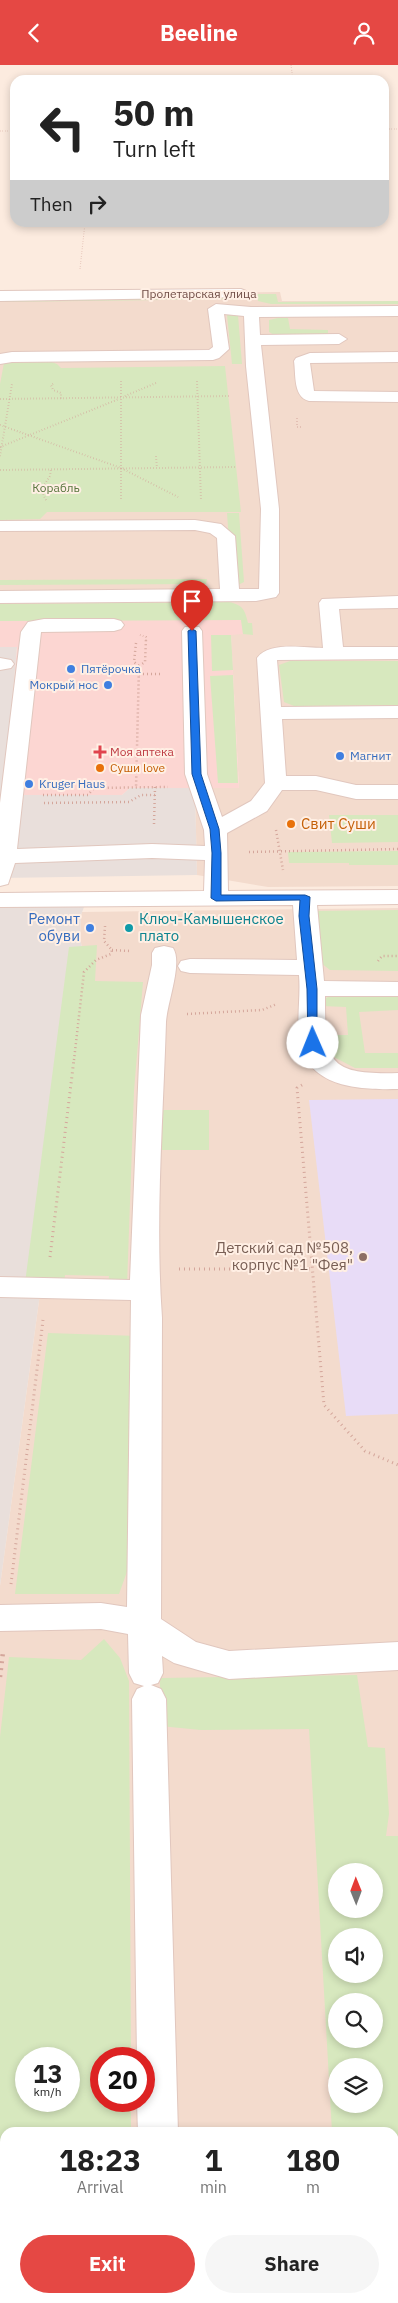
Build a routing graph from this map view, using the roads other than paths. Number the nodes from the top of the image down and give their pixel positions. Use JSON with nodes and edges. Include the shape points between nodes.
{"nodes":[{"id":1,"x":259,"y":294,"type":"dead end"},
{"id":2,"x":0,"y":296,"type":"edge"},
{"id":3,"x":0,"y":309,"type":"edge"},
{"id":4,"x":216,"y":309,"type":"junction"},
{"id":5,"x":398,"y":311,"type":"edge"},
{"id":6,"x":251,"y":312,"type":"junction"},
{"id":7,"x":359,"y":339,"type":"dead end"},
{"id":8,"x":253,"y":340,"type":"junction"},
{"id":9,"x":398,"y":357,"type":"edge"},
{"id":10,"x":0,"y":359,"type":"edge"},
{"id":11,"x":398,"y":397,"type":"edge"},
{"id":12,"x":0,"y":526,"type":"edge"},
{"id":13,"x":230,"y":595,"type":"junction"},
{"id":14,"x":0,"y":597,"type":"edge"},
{"id":15,"x":398,"y":602,"type":"edge"},
{"id":16,"x":114,"y":625,"type":"dead end"},
{"id":17,"x":192,"y":631,"type":"dead end"},
{"id":18,"x":333,"y":653,"type":"junction"},
{"id":19,"x":398,"y":653,"type":"edge"},
{"id":20,"x":398,"y":712,"type":"edge"},
{"id":21,"x":271,"y":713,"type":"junction"},
{"id":22,"x":276,"y":783,"type":"junction"},
{"id":23,"x":398,"y":792,"type":"edge"},
{"id":24,"x":214,"y":829,"type":"junction"},
{"id":25,"x":217,"y":853,"type":"junction"},
{"id":26,"x":4,"y":856,"type":"junction"},
{"id":27,"x":0,"y":879,"type":"edge"},
{"id":28,"x":305,"y":897,"type":"junction"},
{"id":29,"x":398,"y":897,"type":"edge"},
{"id":30,"x":216,"y":898,"type":"junction"},
{"id":31,"x":0,"y":900,"type":"edge"},
{"id":32,"x":164,"y":953,"type":"dead end"},
{"id":33,"x":190,"y":965,"type":"dead end"},
{"id":34,"x":311,"y":978,"type":"junction"},
{"id":35,"x":398,"y":989,"type":"edge"},
{"id":36,"x":398,"y":1081,"type":"edge"},
{"id":37,"x":145,"y":1280,"type":"junction"},
{"id":38,"x":0,"y":1287,"type":"edge"},
{"id":39,"x":0,"y":1618,"type":"edge"},
{"id":40,"x":144,"y":1624,"type":"junction"},
{"id":41,"x":398,"y":1656,"type":"edge"},
{"id":42,"x":158,"y":2127,"type":"edge"}],
"edges":[{"from":1,"to":2,"type":"street","name":"Пролетарская улица"},
{"from":3,"to":4,"type":"street"},
{"from":4,"to":6,"type":"street"},
{"from":4,"to":10,"type":"street","via":[[221,350],[196,361],[123,355]]},
{"from":5,"to":6,"type":"street"},
{"from":6,"to":8,"type":"street"},
{"from":7,"to":8,"type":"street"},
{"from":8,"to":13,"type":"street","via":[[270,509],[269,593]]},
{"from":9,"to":11,"type":"street","via":[[310,358],[302,361],[306,394],[310,396]]},
{"from":12,"to":13,"type":"street","via":[[204,525],[215,528],[225,533]]},
{"from":13,"to":14,"type":"street"},
{"from":15,"to":18,"type":"street","via":[[341,595],[327,604]]},
{"from":16,"to":26,"type":"street","via":[[33,627]]},
{"from":17,"to":24,"type":"street","via":[[196,774]]},
{"from":18,"to":19,"type":"street"},
{"from":18,"to":21,"type":"street","via":[[270,655],[267,658]]},
{"from":20,"to":21,"type":"street"},
{"from":21,"to":22,"type":"street"},
{"from":22,"to":23,"type":"street","via":[[316,783],[356,792]]},
{"from":22,"to":24,"type":"street","via":[[259,806]]},
{"from":24,"to":25,"type":"street"},
{"from":25,"to":26,"type":"street","via":[[152,851]]},
{"from":25,"to":30,"type":"street"},
{"from":26,"to":27,"type":"street"},
{"from":28,"to":29,"type":"street"},
{"from":28,"to":30,"type":"street"},
{"from":28,"to":34,"type":"street"},
{"from":30,"to":31,"type":"street"},
{"from":32,"to":37,"type":"street","via":[[154,1015]]},
{"from":33,"to":34,"type":"street"},
{"from":34,"to":35,"type":"street"},
{"from":34,"to":36,"type":"street","via":[[313,1043],[319,1058],[332,1072],[351,1080]]},
{"from":37,"to":38,"type":"street"},
{"from":37,"to":40,"type":"street"},
{"from":39,"to":40,"type":"street","via":[[101,1616]]},
{"from":40,"to":41,"type":"street","via":[[186,1653],[229,1665]]},
{"from":40,"to":42,"type":"street"}]}
